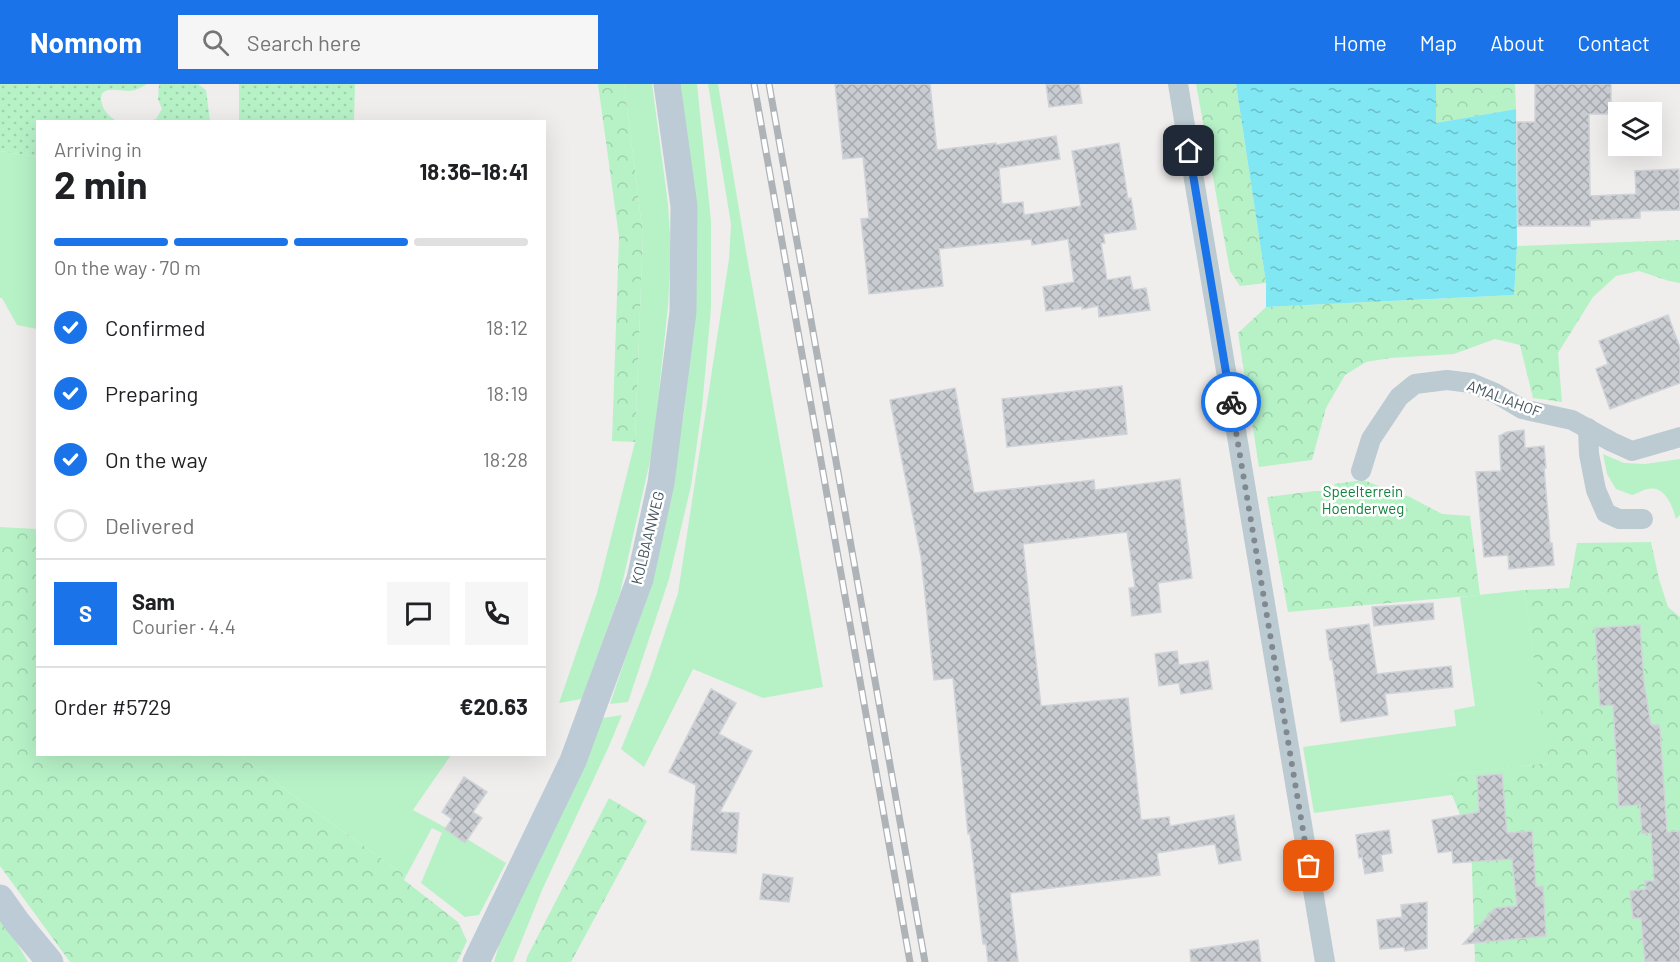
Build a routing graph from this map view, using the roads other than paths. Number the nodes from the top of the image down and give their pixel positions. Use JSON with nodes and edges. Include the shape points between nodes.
{"nodes":[{"id":1,"x":667,"y":84,"type":"edge"},
{"id":2,"x":1178,"y":84,"type":"edge"},
{"id":3,"x":1588,"y":428,"type":"junction"},
{"id":4,"x":1680,"y":437,"type":"edge"},
{"id":5,"x":1361,"y":471,"type":"dead end"},
{"id":6,"x":1643,"y":519,"type":"dead end"},
{"id":7,"x":0,"y":898,"type":"edge"},
{"id":8,"x":50,"y":962,"type":"edge"},
{"id":9,"x":476,"y":962,"type":"edge"},
{"id":10,"x":1325,"y":962,"type":"edge"}],
"edges":[{"from":1,"to":9,"type":"street","name":"KOLBAANWEG","via":[[684,206],[684,312],[661,483],[640,579],[573,761]]},
{"from":2,"to":10,"type":"street"},
{"from":3,"to":4,"type":"street","name":"AMALIAHOF","via":[[1632,451]]},
{"from":3,"to":5,"type":"street","name":"AMALIAHOF","via":[[1572,420],[1522,409],[1471,383],[1447,380],[1415,384],[1388,412],[1371,440]]},
{"from":3,"to":6,"type":"street","via":[[1596,490],[1606,513],[1619,519]]},
{"from":7,"to":8,"type":"street"}]}
